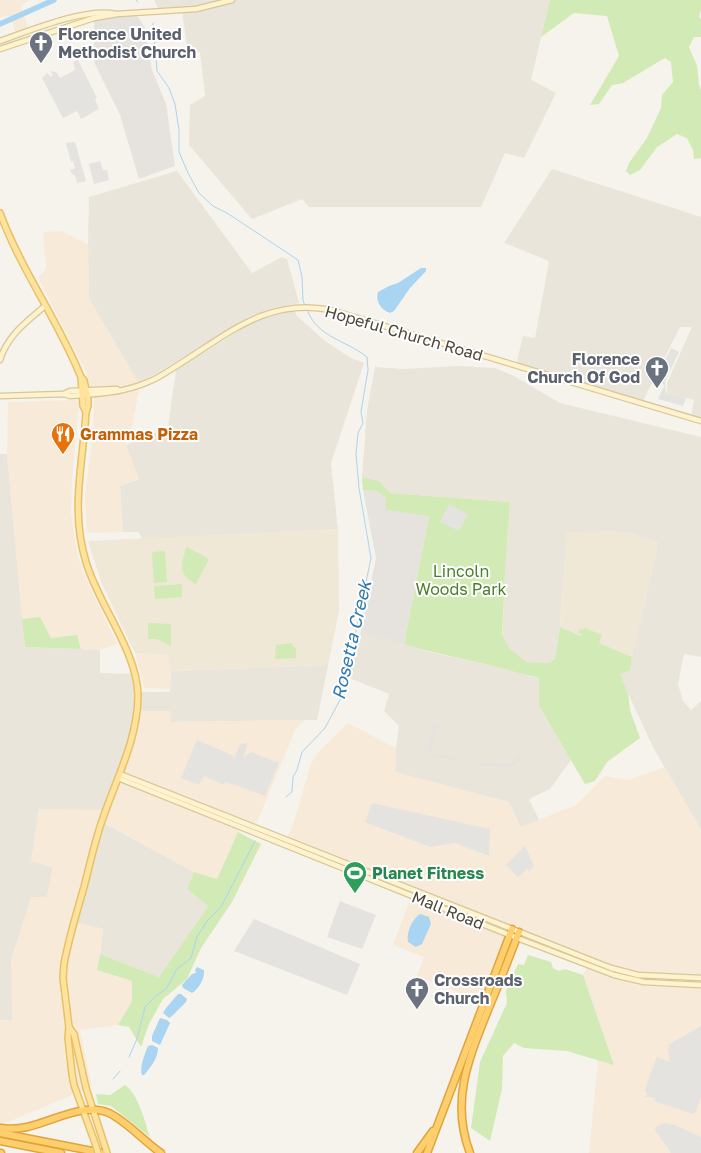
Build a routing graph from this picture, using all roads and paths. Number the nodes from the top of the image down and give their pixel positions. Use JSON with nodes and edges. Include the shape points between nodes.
{"nodes":[{"id":1,"x":232,"y":0,"type":"edge"},
{"id":2,"x":117,"y":14,"type":"junction"},
{"id":3,"x":0,"y":41,"type":"edge"},
{"id":4,"x":0,"y":49,"type":"edge"},
{"id":5,"x":0,"y":212,"type":"edge"},
{"id":6,"x":45,"y":306,"type":"junction"},
{"id":7,"x":0,"y":360,"type":"edge"},
{"id":8,"x":85,"y":393,"type":"junction"},
{"id":9,"x":0,"y":396,"type":"edge"},
{"id":10,"x":701,"y":421,"type":"edge"},
{"id":11,"x":119,"y":776,"type":"junction"},
{"id":12,"x":511,"y":932,"type":"junction"},
{"id":13,"x":518,"y":935,"type":"junction"},
{"id":14,"x":701,"y":978,"type":"edge"},
{"id":15,"x":701,"y":984,"type":"edge"},
{"id":16,"x":69,"y":1026,"type":"junction"},
{"id":17,"x":93,"y":1110,"type":"junction"},
{"id":18,"x":83,"y":1111,"type":"junction"},
{"id":19,"x":439,"y":1122,"type":"junction"},
{"id":20,"x":0,"y":1128,"type":"edge"},
{"id":21,"x":0,"y":1133,"type":"edge"},
{"id":22,"x":0,"y":1141,"type":"edge"},
{"id":23,"x":103,"y":1152,"type":"edge"},
{"id":24,"x":61,"y":1153,"type":"edge"},
{"id":25,"x":161,"y":1153,"type":"edge"},
{"id":26,"x":417,"y":1153,"type":"edge"},
{"id":27,"x":427,"y":1153,"type":"edge"},
{"id":28,"x":470,"y":1153,"type":"edge"}],
"edges":[{"from":1,"to":2,"type":"main road","via":[[190,10]]},
{"from":2,"to":3,"type":"main road","via":[[81,16]]},
{"from":2,"to":4,"type":"main road","via":[[83,21]]},
{"from":5,"to":6,"type":"main road"},
{"from":6,"to":7,"type":"main road","via":[[12,336]]},
{"from":6,"to":8,"type":"main road","via":[[84,380]]},
{"from":8,"to":9,"type":"main road","name":"Hopeful Church Road"},
{"from":8,"to":10,"type":"main road","name":"Hopeful Church Road","via":[[117,392],[140,386],[249,320],[274,311],[312,307]]},
{"from":8,"to":11,"type":"main road","via":[[77,512],[80,538],[94,585],[130,660],[138,691],[134,731]]},
{"from":11,"to":12,"type":"main road","name":"Mall Road"},
{"from":11,"to":16,"type":"main road","via":[[96,838],[66,952],[63,978]]},
{"from":12,"to":13,"type":"main road","name":"Mall Road"},
{"from":12,"to":19,"type":"highway"},
{"from":13,"to":14,"type":"main road","name":"Mall Road","via":[[624,972]]},
{"from":13,"to":15,"type":"main road","name":"Mall Road","via":[[614,975],[640,981]]},
{"from":13,"to":28,"type":"highway","via":[[464,1074],[462,1117]]},
{"from":16,"to":17,"type":"main road","via":[[74,1034]]},
{"from":16,"to":18,"type":"main road","via":[[72,1074]]},
{"from":17,"to":18,"type":"highway"},
{"from":17,"to":23,"type":"main road"},
{"from":17,"to":25,"type":"highway","via":[[113,1116]]},
{"from":18,"to":20,"type":"highway","via":[[27,1127]]},
{"from":18,"to":23,"type":"main road","bridge":true,"via":[[96,1146]]},
{"from":19,"to":26,"type":"highway"},
{"from":19,"to":27,"type":"highway"},
{"from":21,"to":23,"type":"highway"},
{"from":22,"to":24,"type":"highway"}]}
